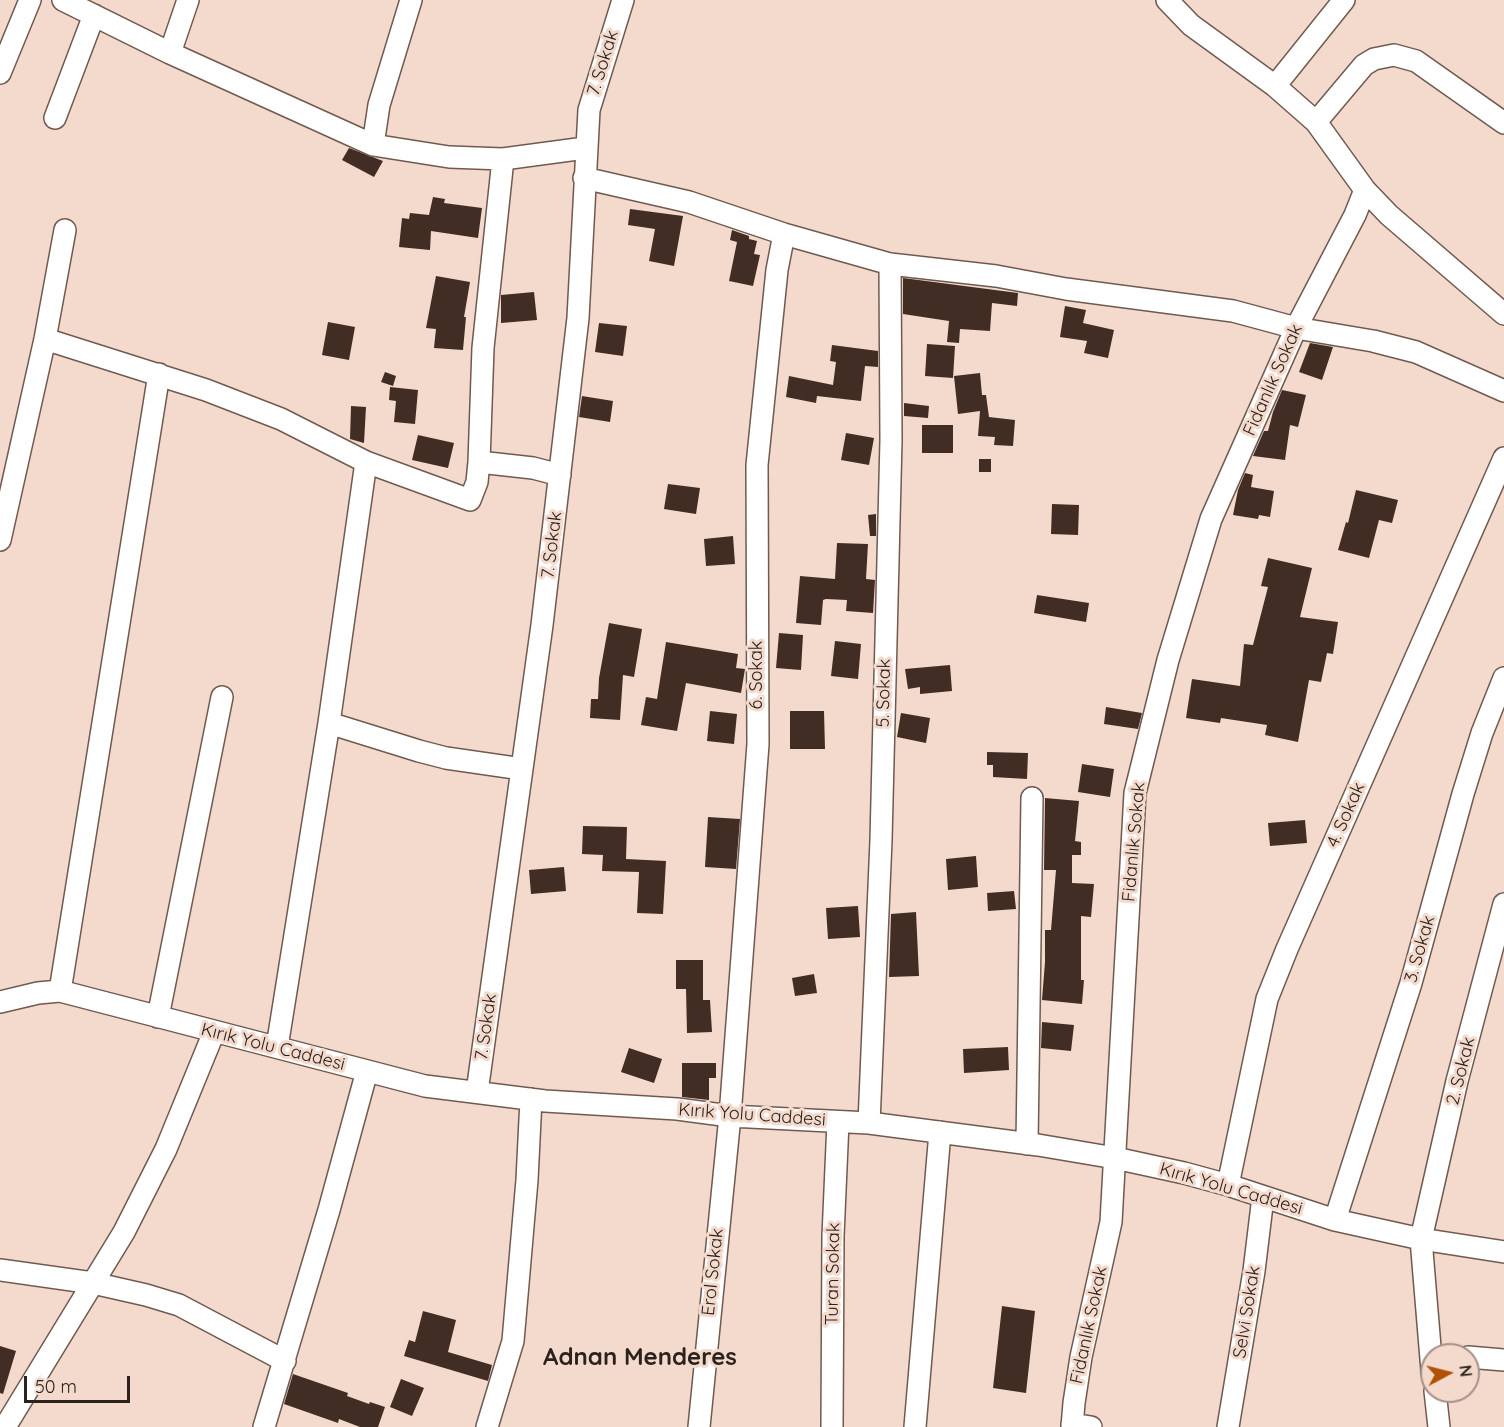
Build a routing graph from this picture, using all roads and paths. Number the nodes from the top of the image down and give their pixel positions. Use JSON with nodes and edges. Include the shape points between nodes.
{"nodes":[{"id":1,"x":30,"y":0,"type":"edge"},
{"id":2,"x":63,"y":0,"type":"edge"},
{"id":3,"x":188,"y":0,"type":"edge"},
{"id":4,"x":411,"y":0,"type":"edge"},
{"id":5,"x":623,"y":0,"type":"edge"},
{"id":6,"x":1167,"y":0,"type":"edge"},
{"id":7,"x":1344,"y":0,"type":"edge"},
{"id":8,"x":94,"y":15,"type":"junction"},
{"id":9,"x":170,"y":52,"type":"junction"},
{"id":10,"x":0,"y":73,"type":"edge"},
{"id":11,"x":1275,"y":86,"type":"junction"},
{"id":12,"x":55,"y":118,"type":"dead end"},
{"id":13,"x":1316,"y":122,"type":"junction"},
{"id":14,"x":1504,"y":123,"type":"edge"},
{"id":15,"x":373,"y":145,"type":"junction"},
{"id":16,"x":585,"y":148,"type":"junction"},
{"id":17,"x":503,"y":159,"type":"junction"},
{"id":18,"x":584,"y":178,"type":"junction"},
{"id":19,"x":1365,"y":190,"type":"junction"},
{"id":20,"x":65,"y":230,"type":"dead end"},
{"id":21,"x":784,"y":234,"type":"junction"},
{"id":22,"x":890,"y":264,"type":"junction"},
{"id":23,"x":1504,"y":314,"type":"edge"},
{"id":24,"x":1296,"y":328,"type":"junction"},
{"id":25,"x":45,"y":339,"type":"junction"},
{"id":26,"x":159,"y":374,"type":"junction"},
{"id":27,"x":1504,"y":391,"type":"edge"},
{"id":28,"x":1504,"y":458,"type":"edge"},
{"id":29,"x":366,"y":462,"type":"junction"},
{"id":30,"x":479,"y":462,"type":"junction"},
{"id":31,"x":560,"y":475,"type":"junction"},
{"id":32,"x":0,"y":540,"type":"edge"},
{"id":33,"x":1504,"y":678,"type":"edge"},
{"id":34,"x":222,"y":697,"type":"dead end"},
{"id":35,"x":329,"y":723,"type":"junction"},
{"id":36,"x":522,"y":770,"type":"junction"},
{"id":37,"x":1032,"y":798,"type":"dead end"},
{"id":38,"x":1504,"y":904,"type":"edge"},
{"id":39,"x":60,"y":991,"type":"junction"},
{"id":40,"x":0,"y":1002,"type":"edge"},
{"id":41,"x":158,"y":1017,"type":"junction"},
{"id":42,"x":214,"y":1032,"type":"junction"},
{"id":43,"x":277,"y":1047,"type":"junction"},
{"id":44,"x":367,"y":1071,"type":"junction"},
{"id":45,"x":477,"y":1092,"type":"junction"},
{"id":46,"x":531,"y":1099,"type":"junction"},
{"id":47,"x":730,"y":1116,"type":"junction"},
{"id":48,"x":838,"y":1122,"type":"junction"},
{"id":49,"x":869,"y":1123,"type":"junction"},
{"id":50,"x":940,"y":1132,"type":"junction"},
{"id":51,"x":1027,"y":1144,"type":"junction"},
{"id":52,"x":1114,"y":1158,"type":"junction"},
{"id":53,"x":1228,"y":1185,"type":"junction"},
{"id":54,"x":1263,"y":1197,"type":"junction"},
{"id":55,"x":1335,"y":1220,"type":"junction"},
{"id":56,"x":1421,"y":1239,"type":"junction"},
{"id":57,"x":1504,"y":1252,"type":"edge"},
{"id":58,"x":0,"y":1270,"type":"edge"},
{"id":59,"x":93,"y":1283,"type":"junction"},
{"id":60,"x":1433,"y":1343,"type":"edge"},
{"id":61,"x":1480,"y":1358,"type":"edge"},
{"id":62,"x":1504,"y":1360,"type":"edge"},
{"id":63,"x":285,"y":1361,"type":"junction"},
{"id":64,"x":1436,"y":1403,"type":"edge"},
{"id":65,"x":1079,"y":1426,"type":"edge"},
{"id":66,"x":5,"y":1427,"type":"edge"},
{"id":67,"x":264,"y":1427,"type":"edge"},
{"id":68,"x":487,"y":1427,"type":"edge"},
{"id":69,"x":699,"y":1427,"type":"edge"},
{"id":70,"x":832,"y":1427,"type":"edge"},
{"id":71,"x":915,"y":1427,"type":"edge"},
{"id":72,"x":1228,"y":1427,"type":"edge"},
{"id":73,"x":1439,"y":1427,"type":"edge"}],
"edges":[{"from":1,"to":10,"type":"street"},
{"from":2,"to":8,"type":"street"},
{"from":3,"to":9,"type":"street"},
{"from":4,"to":15,"type":"street","via":[[379,105]]},
{"from":5,"to":16,"type":"street","name":"7. Sokak","via":[[589,110]]},
{"from":6,"to":11,"type":"street","via":[[1191,25]]},
{"from":7,"to":11,"type":"street"},
{"from":8,"to":9,"type":"street"},
{"from":8,"to":12,"type":"street"},
{"from":9,"to":15,"type":"street"},
{"from":11,"to":13,"type":"street"},
{"from":13,"to":14,"type":"street","via":[[1364,65],[1394,55],[1416,61]]},
{"from":13,"to":19,"type":"street"},
{"from":15,"to":17,"type":"street","via":[[449,158]]},
{"from":16,"to":17,"type":"street"},
{"from":16,"to":18,"type":"street","name":"7. Sokak"},
{"from":17,"to":30,"type":"street","via":[[483,348]]},
{"from":18,"to":21,"type":"street","via":[[689,202]]},
{"from":18,"to":31,"type":"street","name":"7. Sokak","via":[[578,318]]},
{"from":19,"to":23,"type":"street"},
{"from":19,"to":24,"type":"street","name":"Fidanlık Sokak"},
{"from":20,"to":25,"type":"street"},
{"from":21,"to":22,"type":"street"},
{"from":21,"to":47,"type":"street","name":"6. Sokak","via":[[757,465],[758,744]]},
{"from":22,"to":24,"type":"street","via":[[1233,311]]},
{"from":22,"to":49,"type":"street","name":"5. Sokak","via":[[891,440]]},
{"from":24,"to":27,"type":"street","via":[[1416,352]]},
{"from":24,"to":52,"type":"street","name":"Fidanlık Sokak","via":[[1211,519],[1168,660],[1135,793]]},
{"from":25,"to":26,"type":"street"},
{"from":25,"to":32,"type":"street"},
{"from":26,"to":29,"type":"street","via":[[280,419]]},
{"from":26,"to":39,"type":"street"},
{"from":28,"to":53,"type":"street","name":"4. Sokak","via":[[1267,999]]},
{"from":29,"to":30,"type":"street","via":[[470,500]]},
{"from":29,"to":35,"type":"street"},
{"from":30,"to":31,"type":"street"},
{"from":31,"to":36,"type":"street","name":"7. Sokak"},
{"from":33,"to":55,"type":"street","name":"3. Sokak","via":[[1482,734],[1411,983]]},
{"from":34,"to":41,"type":"street"},
{"from":35,"to":36,"type":"street","via":[[446,758]]},
{"from":35,"to":43,"type":"street"},
{"from":36,"to":45,"type":"street","name":"7. Sokak"},
{"from":37,"to":51,"type":"street"},
{"from":38,"to":56,"type":"street","name":"2. Sokak","via":[[1457,1081]]},
{"from":39,"to":40,"type":"street","name":"Kırık Yolu Caddesi"},
{"from":39,"to":41,"type":"street","name":"Kırık Yolu Caddesi"},
{"from":41,"to":42,"type":"street","name":"Kırık Yolu Caddesi"},
{"from":42,"to":43,"type":"street","name":"Kırık Yolu Caddesi"},
{"from":42,"to":59,"type":"street","via":[[166,1149]]},
{"from":43,"to":44,"type":"street","name":"Kırık Yolu Caddesi"},
{"from":44,"to":45,"type":"street","name":"Kırık Yolu Caddesi","via":[[424,1086]]},
{"from":44,"to":63,"type":"street"},
{"from":45,"to":46,"type":"street","name":"Kırık Yolu Caddesi"},
{"from":46,"to":47,"type":"street","name":"Kırık Yolu Caddesi"},
{"from":46,"to":68,"type":"street","via":[[513,1341]]},
{"from":47,"to":48,"type":"street","name":"Kırık Yolu Caddesi"},
{"from":47,"to":69,"type":"street","name":"Erol Sokak"},
{"from":48,"to":49,"type":"street","name":"Kırık Yolu Caddesi"},
{"from":48,"to":70,"type":"street","name":"Turan Sokak"},
{"from":49,"to":50,"type":"street","name":"Kırık Yolu Caddesi"},
{"from":50,"to":51,"type":"street","name":"Kırık Yolu Caddesi"},
{"from":50,"to":71,"type":"street"},
{"from":51,"to":52,"type":"street","name":"Kırık Yolu Caddesi"},
{"from":52,"to":53,"type":"street","name":"Kırık Yolu Caddesi"},
{"from":52,"to":65,"type":"street","name":"Fidanlık Sokak","via":[[1111,1222],[1074,1403]]},
{"from":53,"to":54,"type":"street","name":"Kırık Yolu Caddesi"},
{"from":54,"to":55,"type":"street","name":"Kırık Yolu Caddesi"},
{"from":54,"to":72,"type":"street","name":"Selvi Sokak"},
{"from":55,"to":56,"type":"street","name":"Kırık Yolu Caddesi"},
{"from":56,"to":57,"type":"street","name":"Kırık Yolu Caddesi"},
{"from":56,"to":60,"type":"street","name":"2. Sokak"},
{"from":58,"to":59,"type":"street"},
{"from":59,"to":63,"type":"street","via":[[179,1305]]},
{"from":59,"to":66,"type":"street"},
{"from":61,"to":62,"type":"street"},
{"from":63,"to":67,"type":"street"},
{"from":64,"to":73,"type":"street"}]}
